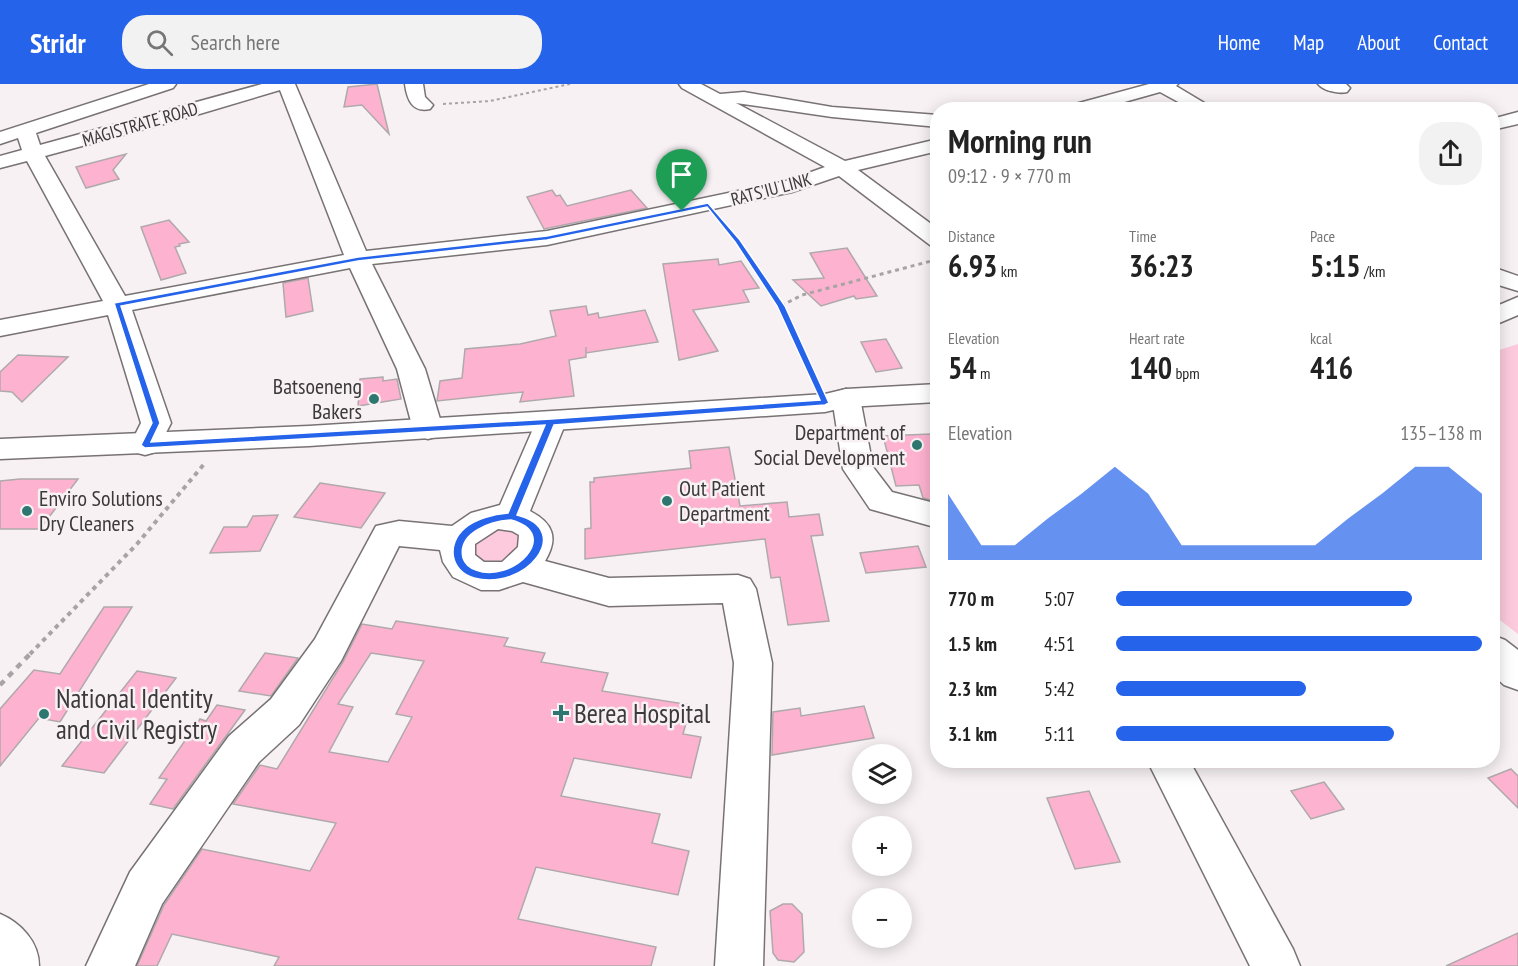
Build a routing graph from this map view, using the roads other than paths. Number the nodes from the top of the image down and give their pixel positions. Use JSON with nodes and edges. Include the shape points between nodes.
{"nodes":[{"id":1,"x":167,"y":84,"type":"edge"},
{"id":2,"x":280,"y":84,"type":"edge"},
{"id":3,"x":286,"y":84,"type":"edge"},
{"id":4,"x":414,"y":84,"type":"edge"},
{"id":5,"x":688,"y":84,"type":"edge"},
{"id":6,"x":1165,"y":85,"type":"edge"},
{"id":7,"x":716,"y":99,"type":"junction"},
{"id":8,"x":1103,"y":102,"type":"edge"},
{"id":9,"x":1194,"y":102,"type":"edge"},
{"id":10,"x":424,"y":105,"type":"road end"},
{"id":11,"x":1518,"y":118,"type":"edge"},
{"id":12,"x":930,"y":120,"type":"edge"},
{"id":13,"x":1500,"y":123,"type":"edge"},
{"id":14,"x":25,"y":129,"type":"junction"},
{"id":15,"x":0,"y":138,"type":"edge"},
{"id":16,"x":930,"y":147,"type":"edge"},
{"id":17,"x":33,"y":153,"type":"junction"},
{"id":18,"x":0,"y":162,"type":"edge"},
{"id":19,"x":842,"y":168,"type":"junction"},
{"id":20,"x":930,"y":234,"type":"edge"},
{"id":21,"x":358,"y":259,"type":"junction"},
{"id":22,"x":1500,"y":277,"type":"edge"},
{"id":23,"x":1518,"y":284,"type":"edge"},
{"id":24,"x":117,"y":304,"type":"junction"},
{"id":25,"x":1518,"y":305,"type":"edge"},
{"id":26,"x":1500,"y":314,"type":"edge"},
{"id":27,"x":0,"y":328,"type":"edge"},
{"id":28,"x":930,"y":394,"type":"edge"},
{"id":29,"x":836,"y":400,"type":"junction"},
{"id":30,"x":551,"y":422,"type":"junction"},
{"id":31,"x":428,"y":429,"type":"junction"},
{"id":32,"x":145,"y":445,"type":"junction"},
{"id":33,"x":0,"y":448,"type":"edge"},
{"id":34,"x":930,"y":514,"type":"edge"},
{"id":35,"x":511,"y":517,"type":"junction"},
{"id":36,"x":460,"y":540,"type":"junction"},
{"id":37,"x":520,"y":568,"type":"junction"},
{"id":38,"x":1500,"y":658,"type":"edge"},
{"id":39,"x":1518,"y":673,"type":"edge"},
{"id":40,"x":1171,"y":768,"type":"edge"},
{"id":41,"x":0,"y":938,"type":"edge"},
{"id":42,"x":15,"y":966,"type":"edge"},
{"id":43,"x":110,"y":966,"type":"edge"},
{"id":44,"x":739,"y":966,"type":"edge"},
{"id":45,"x":1276,"y":966,"type":"edge"}],
"edges":[{"from":1,"to":14,"type":"street"},
{"from":2,"to":17,"type":"street","name":"MAGISTRATE ROAD"},
{"from":3,"to":21,"type":"street"},
{"from":4,"to":10,"type":"street","via":[[416,99]]},
{"from":5,"to":7,"type":"street"},
{"from":6,"to":8,"type":"street"},
{"from":6,"to":9,"type":"street"},
{"from":7,"to":12,"type":"street","via":[[744,97],[832,112]]},
{"from":7,"to":19,"type":"street"},
{"from":11,"to":13,"type":"street"},
{"from":14,"to":15,"type":"street"},
{"from":14,"to":17,"type":"street"},
{"from":16,"to":19,"type":"street","name":"RATS'IU LINK"},
{"from":17,"to":18,"type":"street","name":"MAGISTRATE ROAD"},
{"from":17,"to":24,"type":"street"},
{"from":19,"to":20,"type":"street"},
{"from":19,"to":21,"type":"street","name":"RATS'IU LINK","via":[[792,186],[547,238]]},
{"from":21,"to":24,"type":"street","name":"RATS'IU LINK"},
{"from":21,"to":31,"type":"street","via":[[411,369]]},
{"from":22,"to":23,"type":"street"},
{"from":24,"to":27,"type":"street","name":"RATS'IU LINK"},
{"from":24,"to":32,"type":"street","via":[[156,423]]},
{"from":25,"to":26,"type":"street"},
{"from":28,"to":29,"type":"street"},
{"from":29,"to":30,"type":"street"},
{"from":29,"to":34,"type":"street","via":[[858,469],[881,501]]},
{"from":30,"to":31,"type":"street"},
{"from":30,"to":35,"type":"street"},
{"from":31,"to":32,"type":"street"},
{"from":32,"to":33,"type":"street"},
{"from":35,"to":36,"type":"street","via":[[482,522]]},
{"from":35,"to":37,"type":"street","via":[[533,526],[538,535],[533,557]]},
{"from":36,"to":37,"type":"street","via":[[459,564],[470,573],[486,577]]},
{"from":36,"to":43,"type":"street","via":[[388,535],[328,650],[285,712],[244,749],[146,888]]},
{"from":37,"to":44,"type":"street","via":[[609,592],[738,589],[753,663]]},
{"from":38,"to":39,"type":"street"},
{"from":40,"to":45,"type":"street"},
{"from":41,"to":42,"type":"street","via":[[15,958]]}]}
